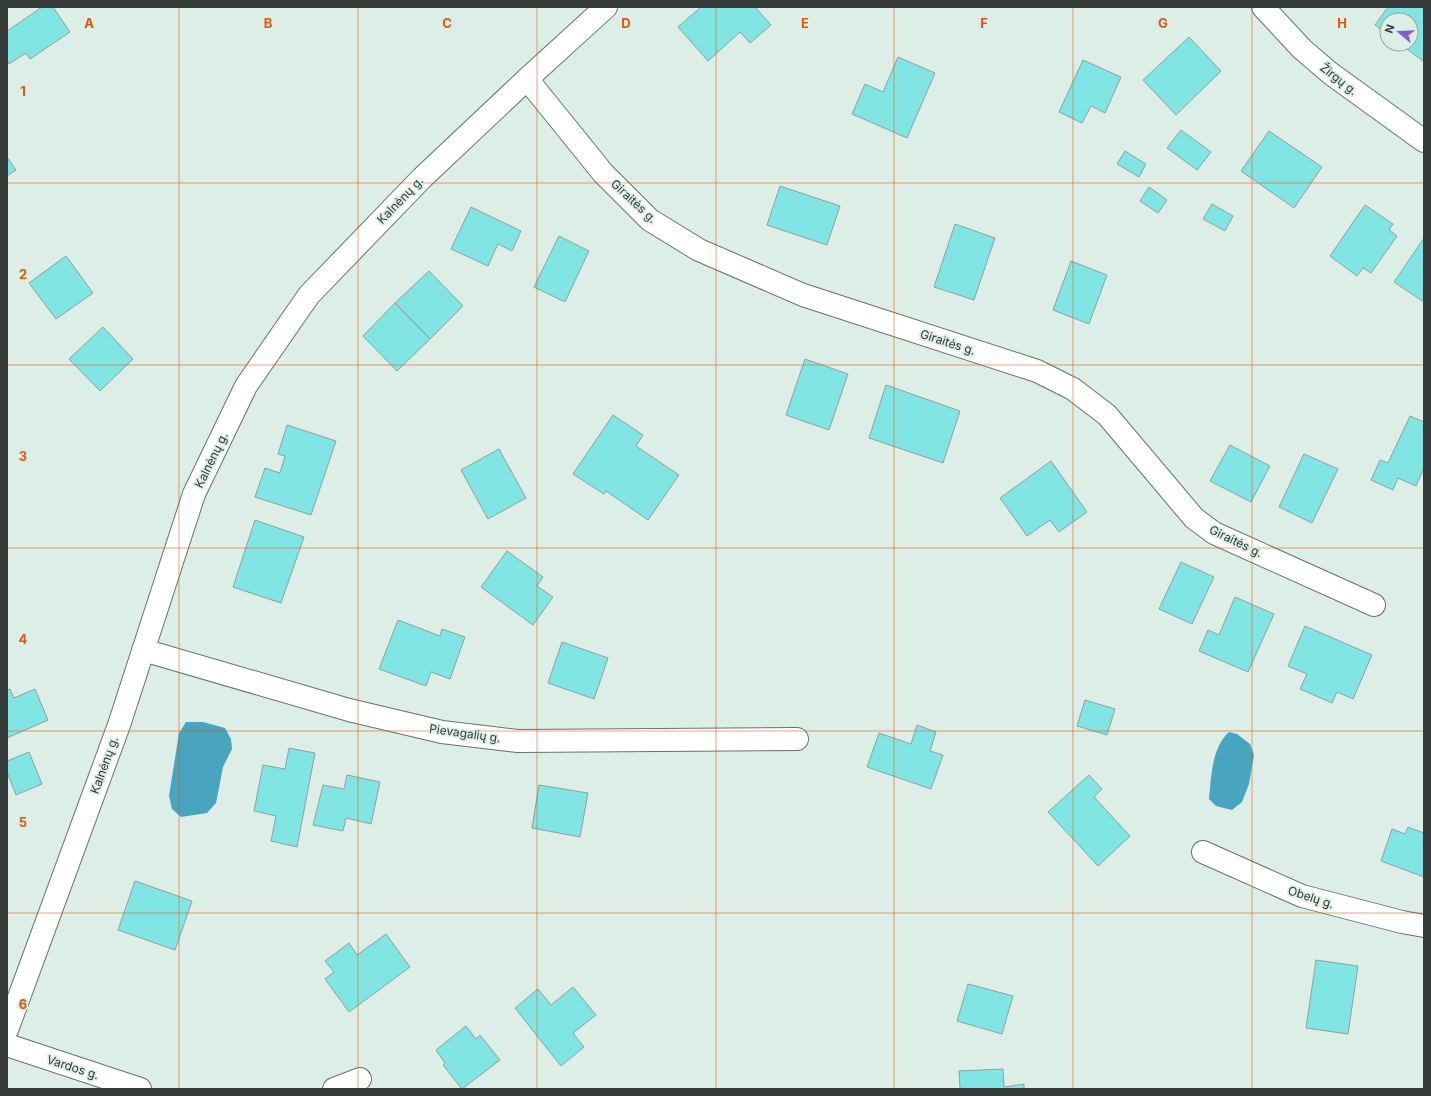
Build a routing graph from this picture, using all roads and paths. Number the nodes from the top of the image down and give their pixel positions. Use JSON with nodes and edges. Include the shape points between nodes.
{"nodes":[{"id":1,"x":606,"y":7,"type":"edge"},
{"id":2,"x":1263,"y":7,"type":"edge"},
{"id":3,"x":527,"y":79,"type":"junction"},
{"id":4,"x":1424,"y":141,"type":"edge"},
{"id":5,"x":1374,"y":605,"type":"dead end"},
{"id":6,"x":142,"y":650,"type":"junction"},
{"id":7,"x":797,"y":739,"type":"dead end"},
{"id":8,"x":1203,"y":852,"type":"dead end"},
{"id":9,"x":1424,"y":926,"type":"edge"},
{"id":10,"x":7,"y":1030,"type":"edge"},
{"id":11,"x":7,"y":1045,"type":"edge"},
{"id":12,"x":360,"y":1079,"type":"dead end"},
{"id":13,"x":140,"y":1089,"type":"edge"},
{"id":14,"x":334,"y":1089,"type":"edge"}],
"edges":[{"from":1,"to":3,"type":"street","name":"Kalnėnų g."},
{"from":2,"to":4,"type":"street","name":"Žirgų g.","via":[[1302,49],[1330,73]]},
{"from":3,"to":5,"type":"street","name":"Giraitės g.","via":[[603,173],[650,220],[700,250],[803,294],[1037,371],[1073,389],[1107,415],[1194,518],[1214,533]]},
{"from":3,"to":6,"type":"street","name":"Kalnėnų g.","via":[[422,178],[309,295],[246,386],[194,494]]},
{"from":6,"to":7,"type":"street","name":"Pievagalių g.","via":[[349,710],[442,732],[518,741]]},
{"from":6,"to":10,"type":"street","name":"Kalnėnų g.","via":[[119,725]]},
{"from":8,"to":9,"type":"street","name":"Obelų g.","via":[[1302,896]]},
{"from":11,"to":13,"type":"street","name":"Vardos g."},
{"from":12,"to":14,"type":"street"}]}
